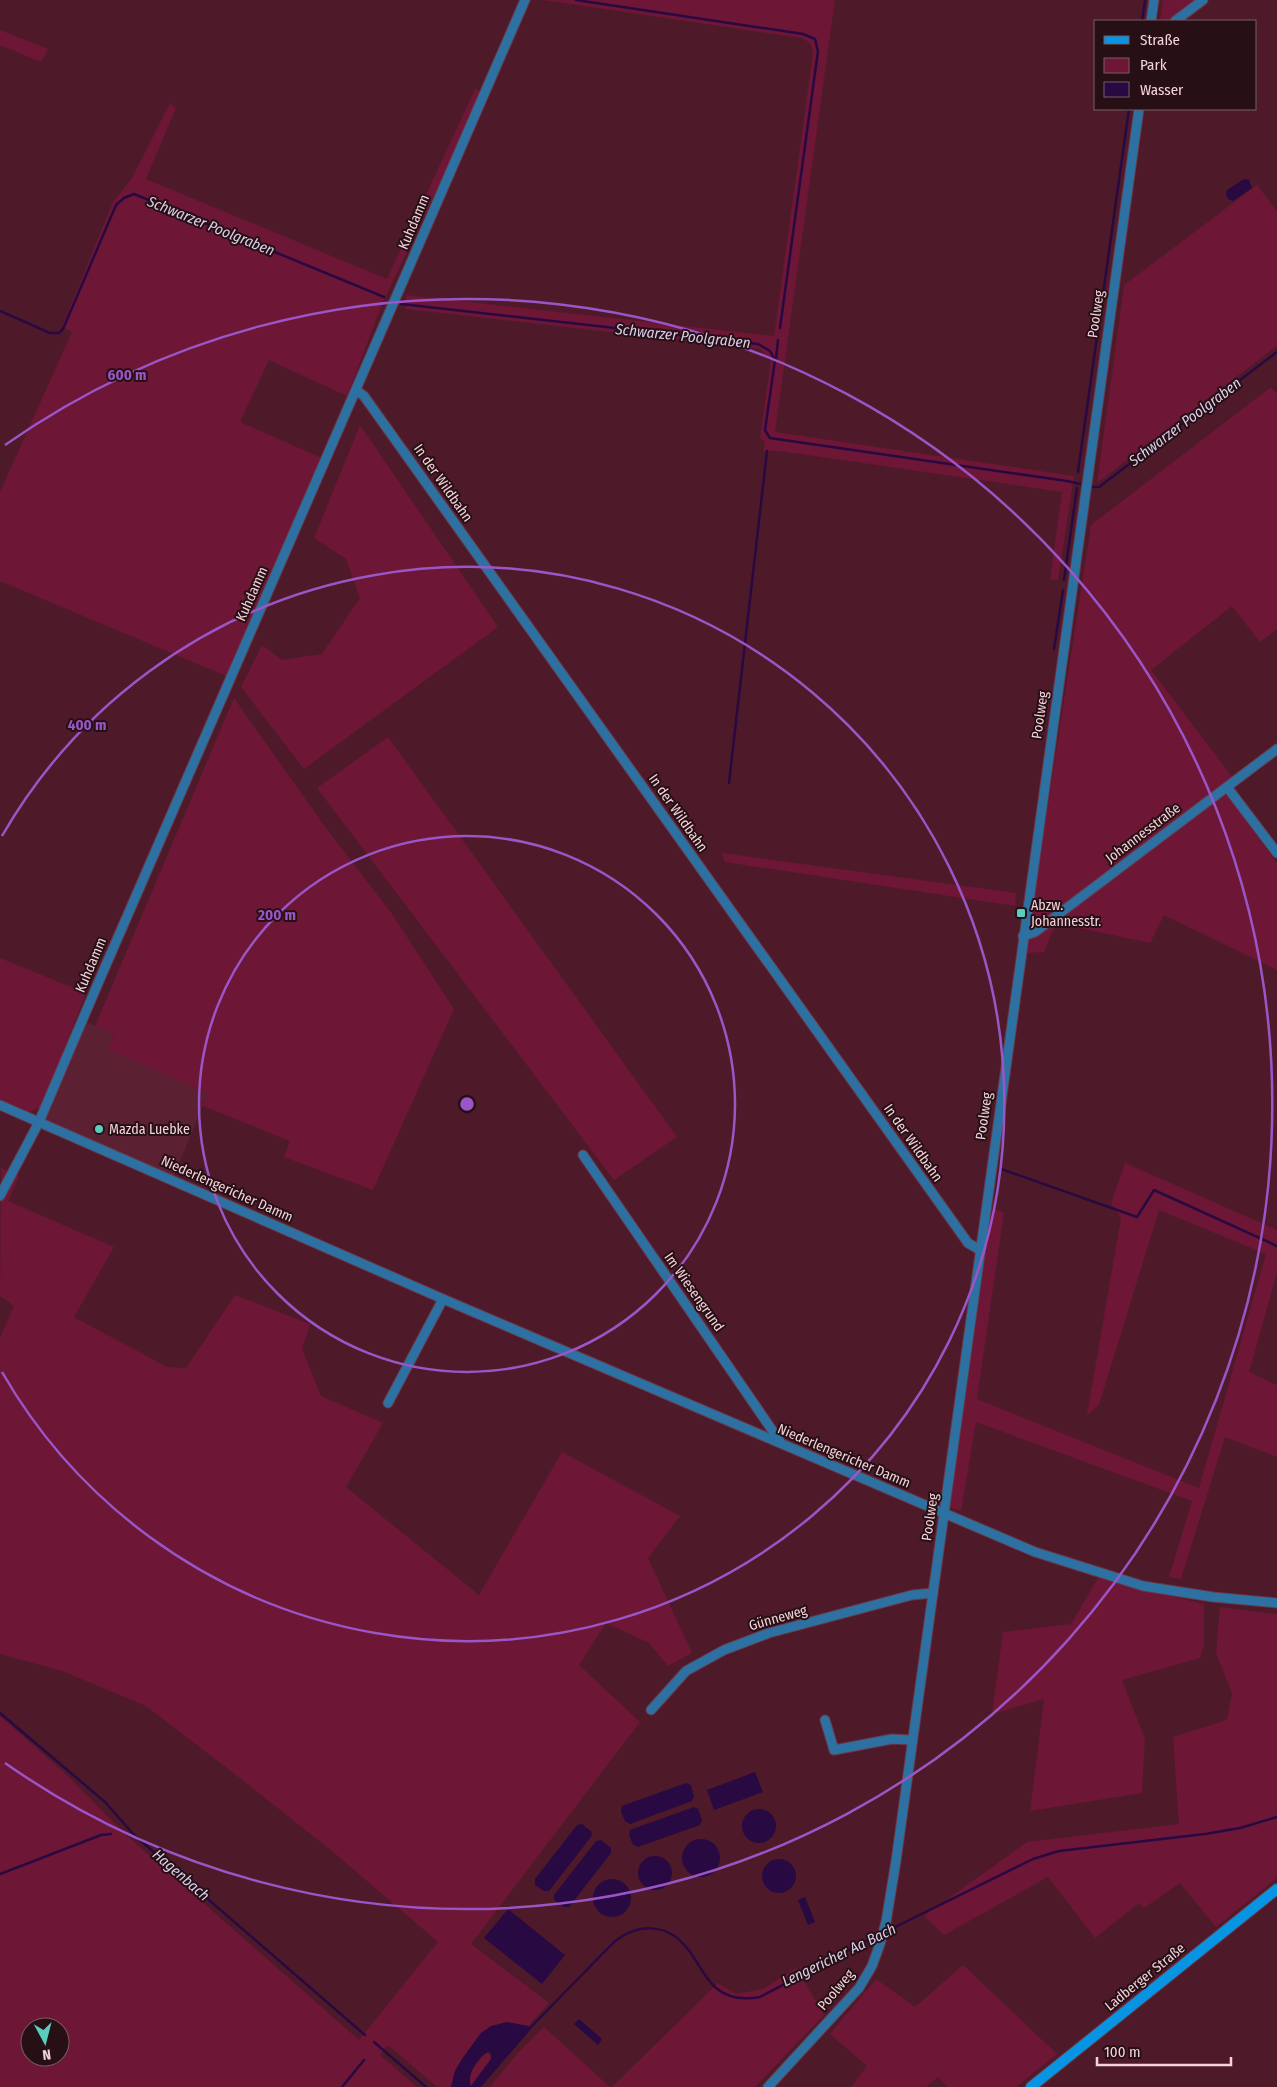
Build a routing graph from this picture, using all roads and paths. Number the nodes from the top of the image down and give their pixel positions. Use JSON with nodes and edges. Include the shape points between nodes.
{"nodes":[{"id":1,"x":525,"y":0,"type":"edge"},
{"id":2,"x":1154,"y":0,"type":"edge"},
{"id":3,"x":1203,"y":0,"type":"edge"},
{"id":4,"x":1151,"y":20,"type":"edge"},
{"id":5,"x":1176,"y":20,"type":"edge"},
{"id":6,"x":1138,"y":110,"type":"edge"},
{"id":7,"x":356,"y":390,"type":"junction"},
{"id":8,"x":1277,"y":749,"type":"edge"},
{"id":9,"x":1227,"y":787,"type":"junction"},
{"id":10,"x":1277,"y":853,"type":"edge"},
{"id":11,"x":1023,"y":936,"type":"junction"},
{"id":12,"x":0,"y":1105,"type":"edge"},
{"id":13,"x":40,"y":1122,"type":"junction"},
{"id":14,"x":583,"y":1155,"type":"dead end"},
{"id":15,"x":0,"y":1196,"type":"edge"},
{"id":16,"x":980,"y":1250,"type":"junction"},
{"id":17,"x":443,"y":1299,"type":"junction"},
{"id":18,"x":388,"y":1403,"type":"dead end"},
{"id":19,"x":782,"y":1444,"type":"junction"},
{"id":20,"x":944,"y":1515,"type":"junction"},
{"id":21,"x":933,"y":1593,"type":"junction"},
{"id":22,"x":1277,"y":1603,"type":"edge"},
{"id":23,"x":651,"y":1710,"type":"dead end"},
{"id":24,"x":825,"y":1720,"type":"dead end"},
{"id":25,"x":912,"y":1740,"type":"junction"},
{"id":26,"x":1277,"y":1889,"type":"edge"},
{"id":27,"x":768,"y":2087,"type":"edge"},
{"id":28,"x":1031,"y":2087,"type":"edge"}],
"edges":[{"from":1,"to":7,"type":"street","name":"Kuhdamm"},
{"from":2,"to":4,"type":"street"},
{"from":3,"to":5,"type":"street"},
{"from":6,"to":11,"type":"street","name":"Poolweg"},
{"from":7,"to":13,"type":"street","name":"Kuhdamm"},
{"from":7,"to":16,"type":"street","name":"In der Wildbahn","via":[[364,396],[968,1243]]},
{"from":8,"to":9,"type":"street","name":"Johannesstraße"},
{"from":9,"to":10,"type":"street"},
{"from":9,"to":11,"type":"street","name":"Johannesstraße","via":[[1036,932]]},
{"from":11,"to":16,"type":"street","name":"Poolweg"},
{"from":12,"to":13,"type":"street","name":"Niederlengericher Damm"},
{"from":13,"to":15,"type":"street","name":"Kuhdamm"},
{"from":13,"to":17,"type":"street","name":"Niederlengericher Damm"},
{"from":14,"to":19,"type":"street","name":"Im Wiesengrund"},
{"from":16,"to":20,"type":"street","name":"Poolweg"},
{"from":17,"to":18,"type":"street"},
{"from":17,"to":19,"type":"street","name":"Niederlengericher Damm"},
{"from":19,"to":20,"type":"street","name":"Niederlengericher Damm"},
{"from":20,"to":21,"type":"street","name":"Poolweg"},
{"from":20,"to":22,"type":"street","name":"Niederlengericher Damm","via":[[1036,1552],[1144,1586]]},
{"from":21,"to":23,"type":"street","name":"Günneweg","via":[[912,1595],[769,1634],[724,1650],[686,1672]]},
{"from":21,"to":25,"type":"street","name":"Poolweg"},
{"from":24,"to":25,"type":"street","via":[[834,1750],[892,1739]]},
{"from":25,"to":27,"type":"street","name":"Poolweg","via":[[886,1922],[872,1966],[859,1988]]},
{"from":26,"to":28,"type":"main road","name":"Ladberger Straße"}]}
